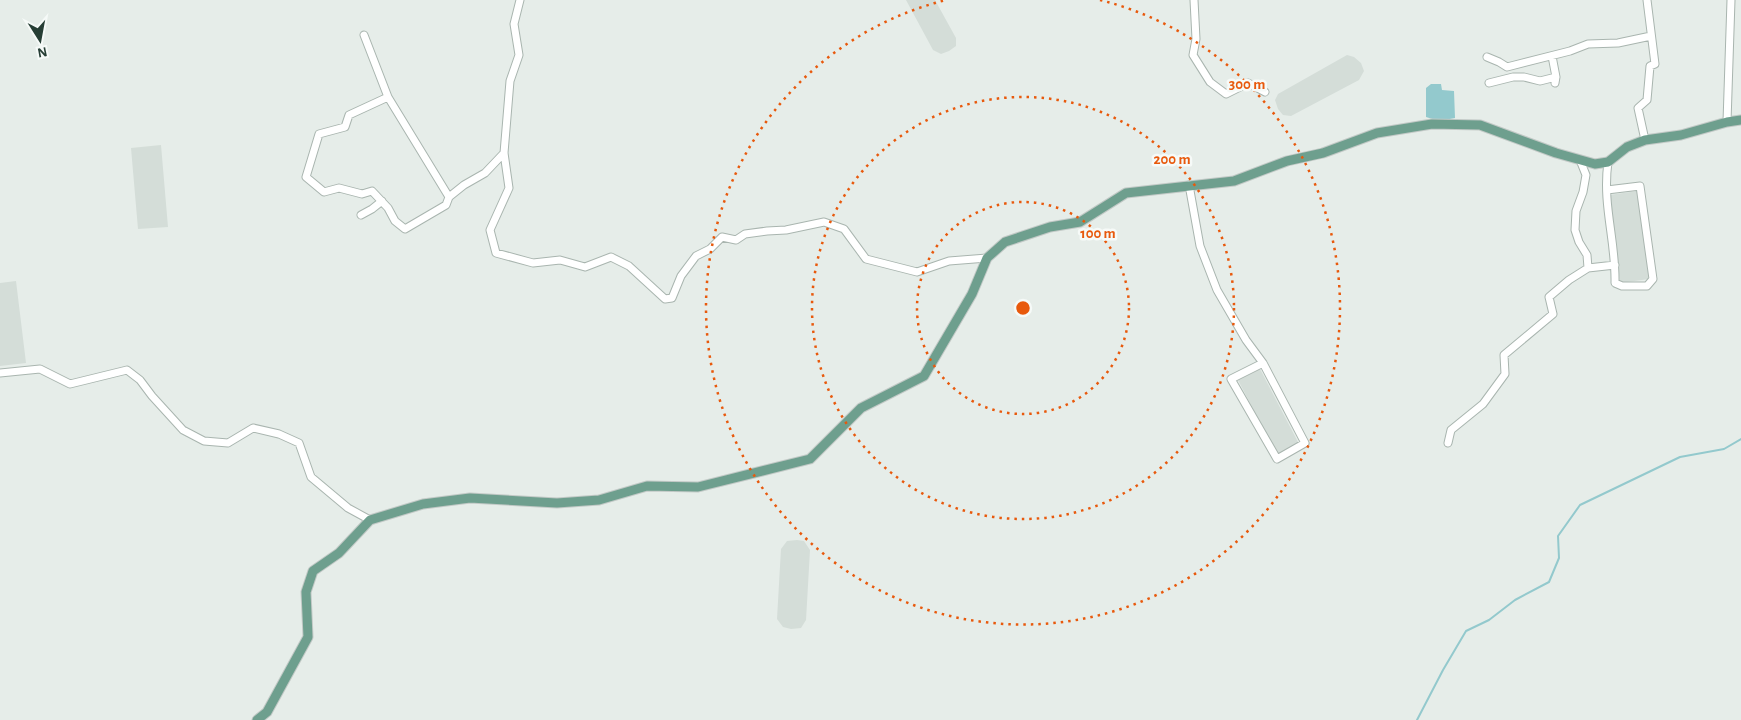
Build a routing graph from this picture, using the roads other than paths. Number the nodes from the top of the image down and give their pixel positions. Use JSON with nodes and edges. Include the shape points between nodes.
{"nodes":[{"id":1,"x":520,"y":0,"type":"edge"},
{"id":2,"x":1194,"y":0,"type":"edge"},
{"id":3,"x":1647,"y":0,"type":"edge"},
{"id":4,"x":1731,"y":0,"type":"edge"},
{"id":5,"x":364,"y":35,"type":"dead end"},
{"id":6,"x":1651,"y":36,"type":"junction"},
{"id":7,"x":1552,"y":56,"type":"junction"},
{"id":8,"x":1487,"y":57,"type":"dead end"},
{"id":9,"x":1489,"y":83,"type":"dead end"},
{"id":10,"x":1265,"y":92,"type":"dead end"},
{"id":11,"x":388,"y":97,"type":"junction"},
{"id":12,"x":1741,"y":120,"type":"edge"},
{"id":13,"x":1727,"y":122,"type":"junction"},
{"id":14,"x":1646,"y":140,"type":"junction"},
{"id":15,"x":504,"y":153,"type":"junction"},
{"id":16,"x":1580,"y":160,"type":"junction"},
{"id":17,"x":1608,"y":162,"type":"junction"},
{"id":18,"x":1189,"y":185,"type":"junction"},
{"id":19,"x":1607,"y":190,"type":"junction"},
{"id":20,"x":449,"y":197,"type":"junction"},
{"id":21,"x":382,"y":201,"type":"junction"},
{"id":22,"x":361,"y":214,"type":"dead end"},
{"id":23,"x":987,"y":258,"type":"junction"},
{"id":24,"x":1616,"y":265,"type":"junction"},
{"id":25,"x":1588,"y":268,"type":"junction"},
{"id":26,"x":1264,"y":363,"type":"junction"},
{"id":27,"x":0,"y":373,"type":"edge"},
{"id":28,"x":1448,"y":443,"type":"dead end"},
{"id":29,"x":370,"y":520,"type":"junction"},
{"id":30,"x":257,"y":720,"type":"edge"}],
"edges":[{"from":1,"to":15,"type":"street","via":[[514,24],[519,55],[510,80]]},
{"from":2,"to":10,"type":"street","via":[[1196,39],[1193,55],[1210,82],[1226,94],[1248,83]]},
{"from":3,"to":6,"type":"street"},
{"from":4,"to":13,"type":"street"},
{"from":5,"to":11,"type":"street"},
{"from":6,"to":7,"type":"street","via":[[1618,43],[1588,44]]},
{"from":6,"to":14,"type":"street","via":[[1655,64],[1650,66],[1647,100],[1638,108]]},
{"from":7,"to":8,"type":"street","via":[[1507,67]]},
{"from":7,"to":9,"type":"street","via":[[1555,80],[1513,77]]},
{"from":11,"to":20,"type":"street"},
{"from":11,"to":21,"type":"street","via":[[349,115],[345,127],[319,134],[306,178],[324,192],[339,188],[362,194],[372,191]]},
{"from":12,"to":13,"type":"main road"},
{"from":13,"to":14,"type":"main road","via":[[1681,135]]},
{"from":14,"to":17,"type":"main road","via":[[1627,147]]},
{"from":15,"to":20,"type":"street","via":[[485,173]]},
{"from":15,"to":23,"type":"street","via":[[509,188],[490,230],[496,253],[533,263],[560,260],[585,267],[611,257],[630,266],[665,299],[672,298],[681,276],[696,256],[710,249],[722,237],[736,240],[745,234],[824,222],[844,229],[866,259],[917,272],[949,261]]},
{"from":16,"to":17,"type":"main road","via":[[1595,164]]},
{"from":16,"to":18,"type":"main road","via":[[1480,125],[1432,124],[1377,132],[1234,181]]},
{"from":16,"to":25,"type":"street","via":[[1586,175],[1576,211],[1575,230],[1587,255]]},
{"from":17,"to":19,"type":"street"},
{"from":18,"to":23,"type":"main road","via":[[1126,193],[1080,222],[1050,227],[1005,242]]},
{"from":18,"to":26,"type":"street","via":[[1200,246],[1217,290],[1246,340]]},
{"from":19,"to":24,"type":"street","via":[[1607,214]]},
{"from":19,"to":24,"type":"street","via":[[1640,186],[1653,279],[1647,286],[1622,286],[1615,282]]},
{"from":20,"to":21,"type":"street","via":[[446,205],[405,228]]},
{"from":21,"to":22,"type":"street"},
{"from":23,"to":29,"type":"main road","via":[[972,294],[924,376],[861,408],[810,459],[698,487],[647,486],[599,500],[557,503],[470,498],[423,504]]},
{"from":24,"to":25,"type":"street"},
{"from":25,"to":28,"type":"street","via":[[1549,297],[1553,314],[1504,355],[1505,374],[1483,404],[1452,430]]},
{"from":26,"to":26,"type":"street","via":[[1304,443],[1277,459],[1231,379]]},
{"from":27,"to":29,"type":"street","via":[[40,369],[70,384],[127,370],[140,380],[183,430],[204,440],[228,443],[254,428],[299,443],[310,477],[348,508]]},
{"from":29,"to":30,"type":"main road","via":[[339,552],[314,571],[306,592],[308,637],[267,712]]}]}
